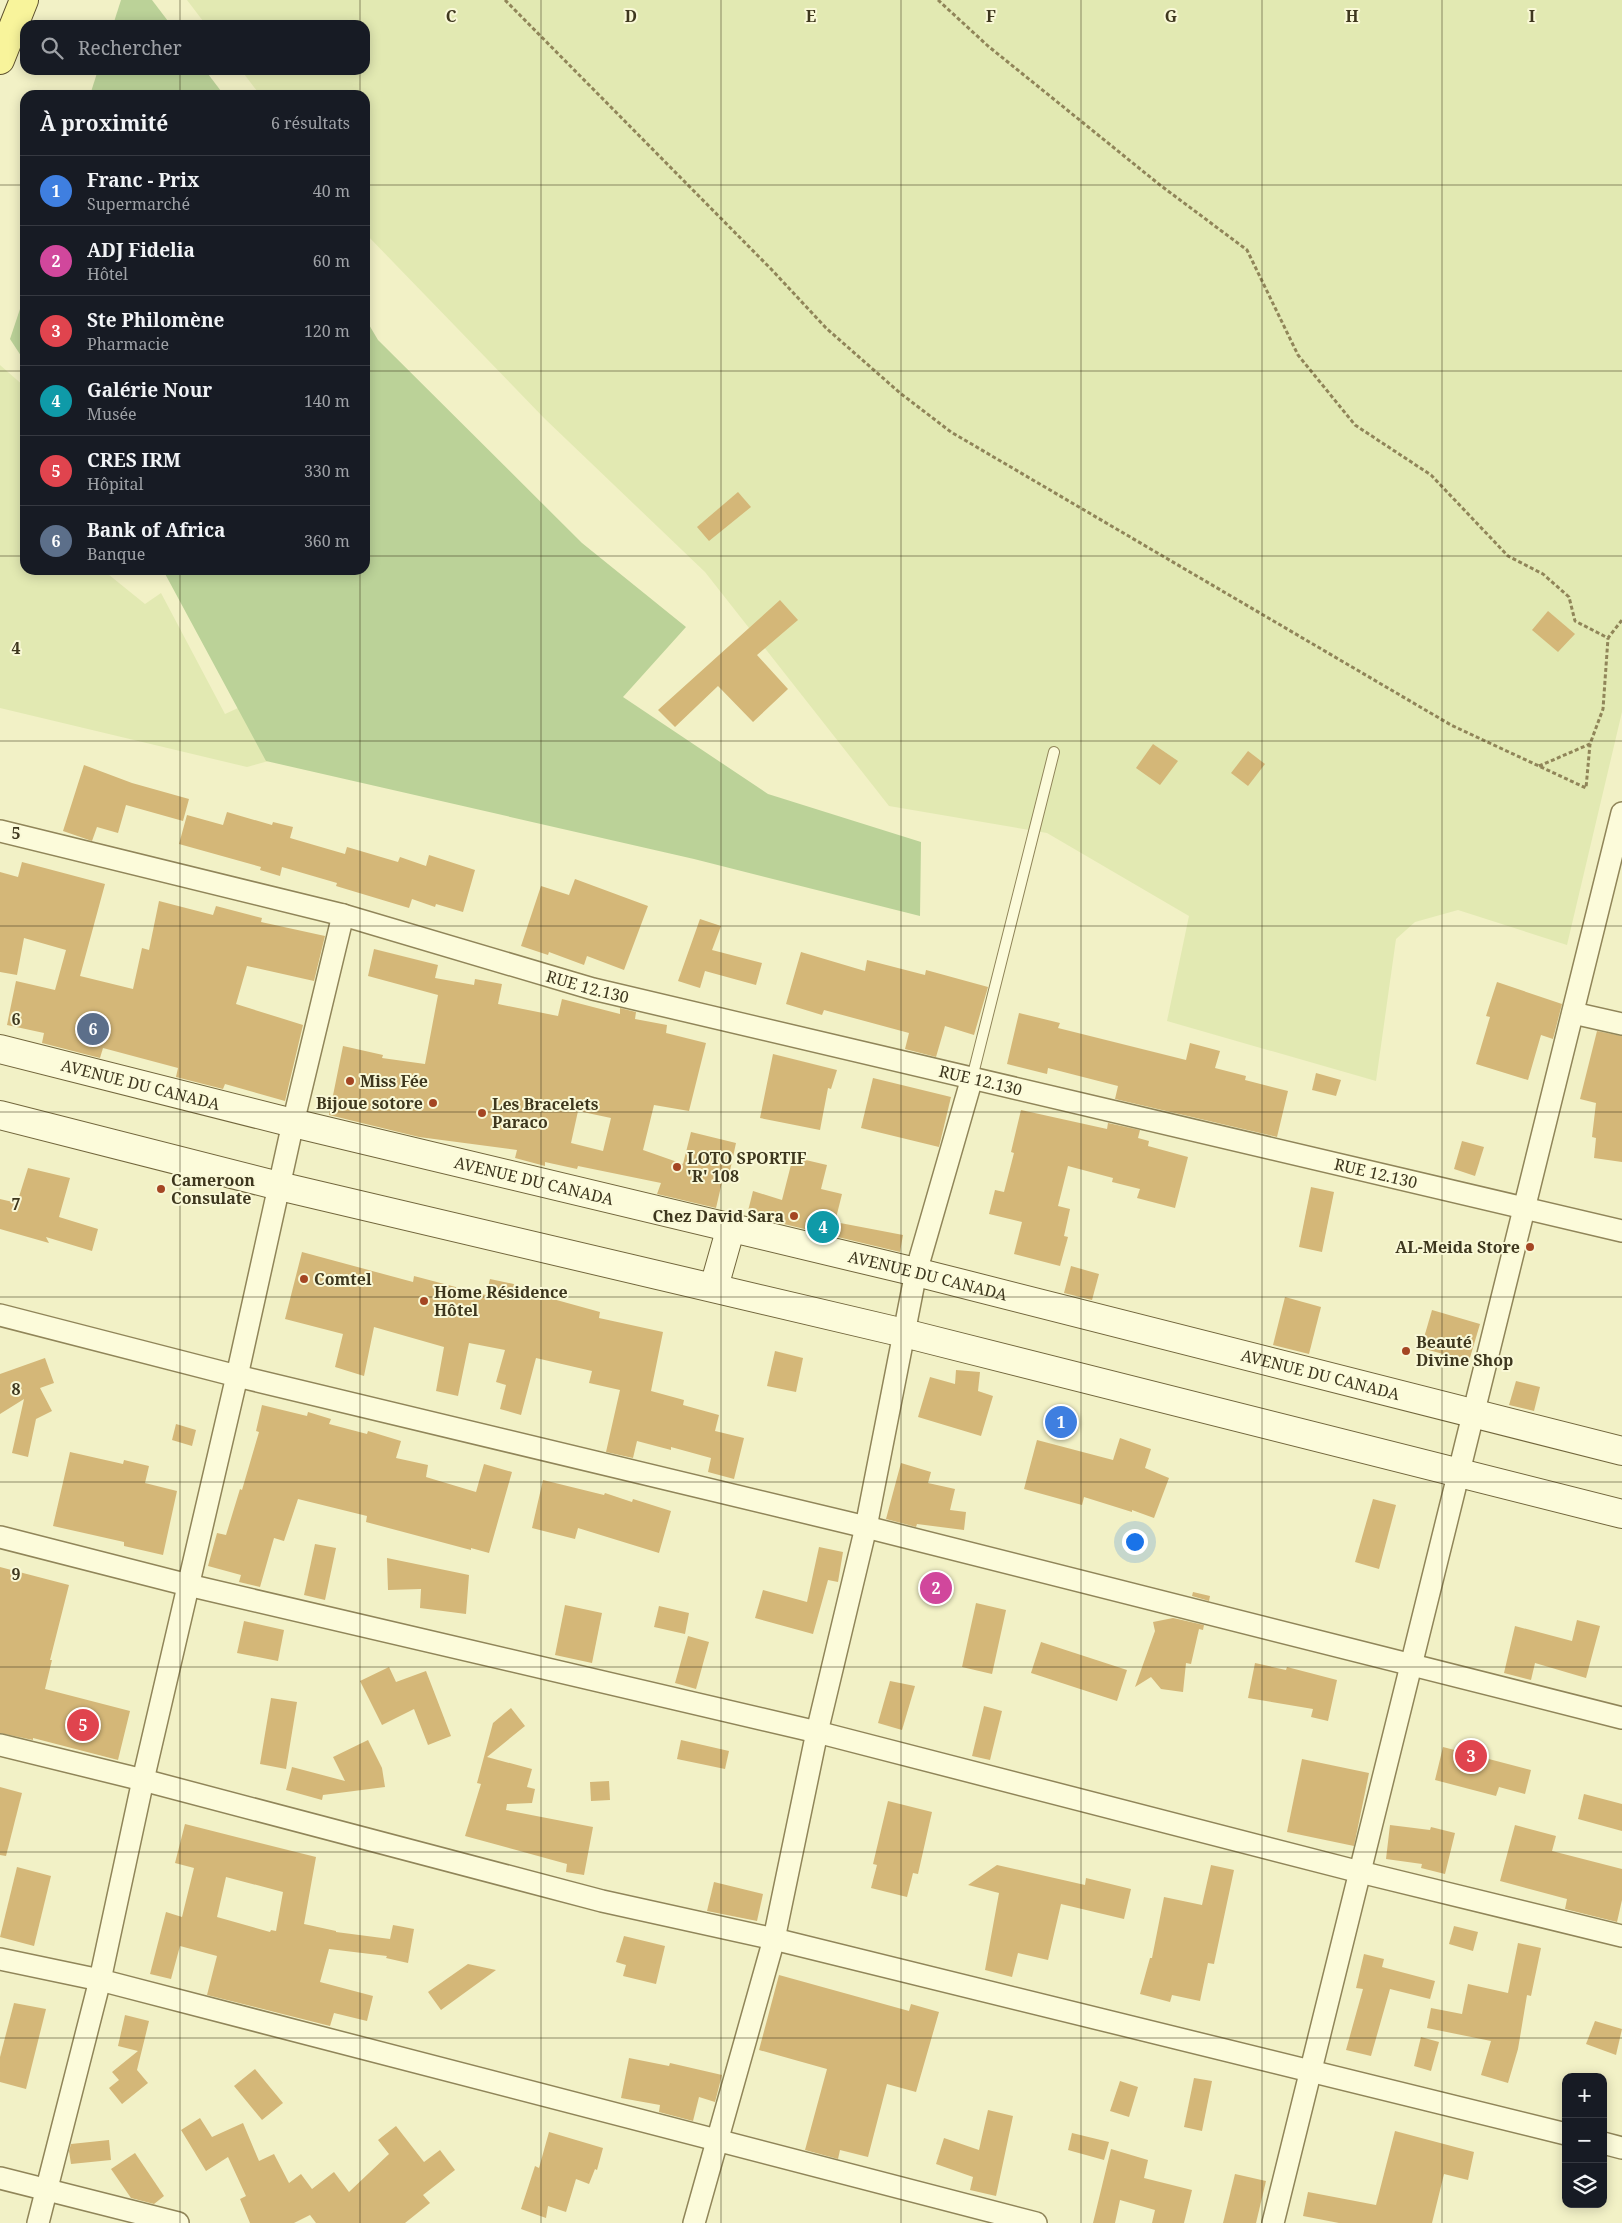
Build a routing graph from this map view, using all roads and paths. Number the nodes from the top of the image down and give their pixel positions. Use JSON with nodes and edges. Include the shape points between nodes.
{"nodes":[{"id":1,"x":24,"y":0,"type":"edge"},
{"id":2,"x":505,"y":0,"type":"edge"},
{"id":3,"x":938,"y":0,"type":"edge"},
{"id":4,"x":0,"y":60,"type":"edge"},
{"id":5,"x":1622,"y":620,"type":"edge"},
{"id":6,"x":1608,"y":638,"type":"junction"},
{"id":7,"x":1590,"y":744,"type":"junction"},
{"id":8,"x":1054,"y":752,"type":"dead end"},
{"id":9,"x":1539,"y":766,"type":"junction"},
{"id":10,"x":1622,"y":813,"type":"edge"},
{"id":11,"x":0,"y":831,"type":"edge"},
{"id":12,"x":343,"y":915,"type":"junction"},
{"id":13,"x":1573,"y":1013,"type":"junction"},
{"id":14,"x":1622,"y":1024,"type":"edge"},
{"id":15,"x":0,"y":1049,"type":"edge"},
{"id":16,"x":972,"y":1078,"type":"junction"},
{"id":17,"x":0,"y":1115,"type":"edge"},
{"id":18,"x":293,"y":1123,"type":"junction"},
{"id":19,"x":279,"y":1186,"type":"junction"},
{"id":20,"x":1525,"y":1207,"type":"junction"},
{"id":21,"x":731,"y":1227,"type":"junction"},
{"id":22,"x":1622,"y":1231,"type":"edge"},
{"id":23,"x":916,"y":1272,"type":"junction"},
{"id":24,"x":714,"y":1287,"type":"junction"},
{"id":25,"x":0,"y":1315,"type":"edge"},
{"id":26,"x":904,"y":1333,"type":"junction"},
{"id":27,"x":237,"y":1376,"type":"junction"},
{"id":28,"x":1474,"y":1414,"type":"junction"},
{"id":29,"x":1622,"y":1451,"type":"edge"},
{"id":30,"x":1459,"y":1474,"type":"junction"},
{"id":31,"x":1622,"y":1514,"type":"edge"},
{"id":32,"x":866,"y":1528,"type":"junction"},
{"id":33,"x":0,"y":1537,"type":"edge"},
{"id":34,"x":188,"y":1585,"type":"junction"},
{"id":35,"x":1411,"y":1666,"type":"junction"},
{"id":36,"x":1622,"y":1718,"type":"edge"},
{"id":37,"x":817,"y":1732,"type":"junction"},
{"id":38,"x":0,"y":1745,"type":"edge"},
{"id":39,"x":143,"y":1780,"type":"junction"},
{"id":40,"x":1360,"y":1872,"type":"junction"},
{"id":41,"x":1622,"y":1936,"type":"edge"},
{"id":42,"x":774,"y":1939,"type":"junction"},
{"id":43,"x":0,"y":1959,"type":"edge"},
{"id":44,"x":100,"y":1980,"type":"junction"},
{"id":45,"x":1311,"y":2071,"type":"junction"},
{"id":46,"x":1562,"y":2133,"type":"edge"},
{"id":47,"x":716,"y":2139,"type":"junction"},
{"id":48,"x":1607,"y":2144,"type":"edge"},
{"id":49,"x":1622,"y":2148,"type":"edge"},
{"id":50,"x":0,"y":2178,"type":"edge"},
{"id":51,"x":46,"y":2190,"type":"junction"},
{"id":52,"x":38,"y":2223,"type":"edge"},
{"id":53,"x":178,"y":2223,"type":"edge"},
{"id":54,"x":694,"y":2223,"type":"edge"},
{"id":55,"x":1036,"y":2223,"type":"edge"},
{"id":56,"x":1273,"y":2223,"type":"edge"}],
"edges":[{"from":1,"to":4,"type":"main road"},
{"from":2,"to":9,"type":"path","via":[[826,328],[900,393],[951,432],[1451,725]]},
{"from":3,"to":6,"type":"path","via":[[988,46],[1152,179],[1247,250],[1298,356],[1355,425],[1431,475],[1508,556],[1542,574],[1568,598],[1575,621]]},
{"from":5,"to":6,"type":"path"},
{"from":6,"to":7,"type":"path","via":[[1603,709]]},
{"from":7,"to":9,"type":"path"},
{"from":7,"to":9,"type":"path","via":[[1586,788]]},
{"from":8,"to":16,"type":"lane"},
{"from":10,"to":13,"type":"street"},
{"from":11,"to":12,"type":"street","name":"RUE 12.130"},
{"from":12,"to":16,"type":"street","name":"RUE 12.130","via":[[593,989]]},
{"from":12,"to":18,"type":"street"},
{"from":13,"to":14,"type":"street"},
{"from":13,"to":20,"type":"street"},
{"from":15,"to":18,"type":"main road","name":"AVENUE DU CANADA"},
{"from":16,"to":20,"type":"street","name":"RUE 12.130"},
{"from":16,"to":23,"type":"street"},
{"from":17,"to":19,"type":"main road"},
{"from":18,"to":19,"type":"street"},
{"from":18,"to":21,"type":"main road","name":"AVENUE DU CANADA"},
{"from":19,"to":24,"type":"main road"},
{"from":19,"to":27,"type":"street"},
{"from":20,"to":22,"type":"street","name":"RUE 12.130"},
{"from":20,"to":28,"type":"street"},
{"from":21,"to":23,"type":"main road","name":"AVENUE DU CANADA"},
{"from":21,"to":24,"type":"main road"},
{"from":23,"to":26,"type":"street"},
{"from":23,"to":28,"type":"main road","name":"AVENUE DU CANADA"},
{"from":24,"to":26,"type":"main road"},
{"from":25,"to":27,"type":"street"},
{"from":26,"to":30,"type":"main road"},
{"from":26,"to":32,"type":"street"},
{"from":27,"to":32,"type":"street"},
{"from":27,"to":34,"type":"street"},
{"from":28,"to":29,"type":"main road","name":"AVENUE DU CANADA"},
{"from":28,"to":30,"type":"street"},
{"from":30,"to":31,"type":"main road"},
{"from":30,"to":35,"type":"street"},
{"from":32,"to":35,"type":"street"},
{"from":32,"to":37,"type":"street"},
{"from":33,"to":34,"type":"street"},
{"from":34,"to":37,"type":"street"},
{"from":34,"to":39,"type":"street"},
{"from":35,"to":36,"type":"street"},
{"from":35,"to":40,"type":"street"},
{"from":37,"to":40,"type":"street"},
{"from":37,"to":42,"type":"street"},
{"from":38,"to":39,"type":"street"},
{"from":39,"to":42,"type":"street","via":[[602,1901]]},
{"from":39,"to":44,"type":"street"},
{"from":40,"to":41,"type":"street"},
{"from":40,"to":45,"type":"street"},
{"from":42,"to":45,"type":"street"},
{"from":42,"to":47,"type":"street"},
{"from":43,"to":44,"type":"street"},
{"from":44,"to":47,"type":"street"},
{"from":44,"to":51,"type":"street"},
{"from":45,"to":46,"type":"street"},
{"from":45,"to":56,"type":"street"},
{"from":47,"to":54,"type":"street"},
{"from":47,"to":55,"type":"street"},
{"from":48,"to":49,"type":"street"},
{"from":50,"to":51,"type":"street"},
{"from":51,"to":52,"type":"street"},
{"from":51,"to":53,"type":"street"}]}
